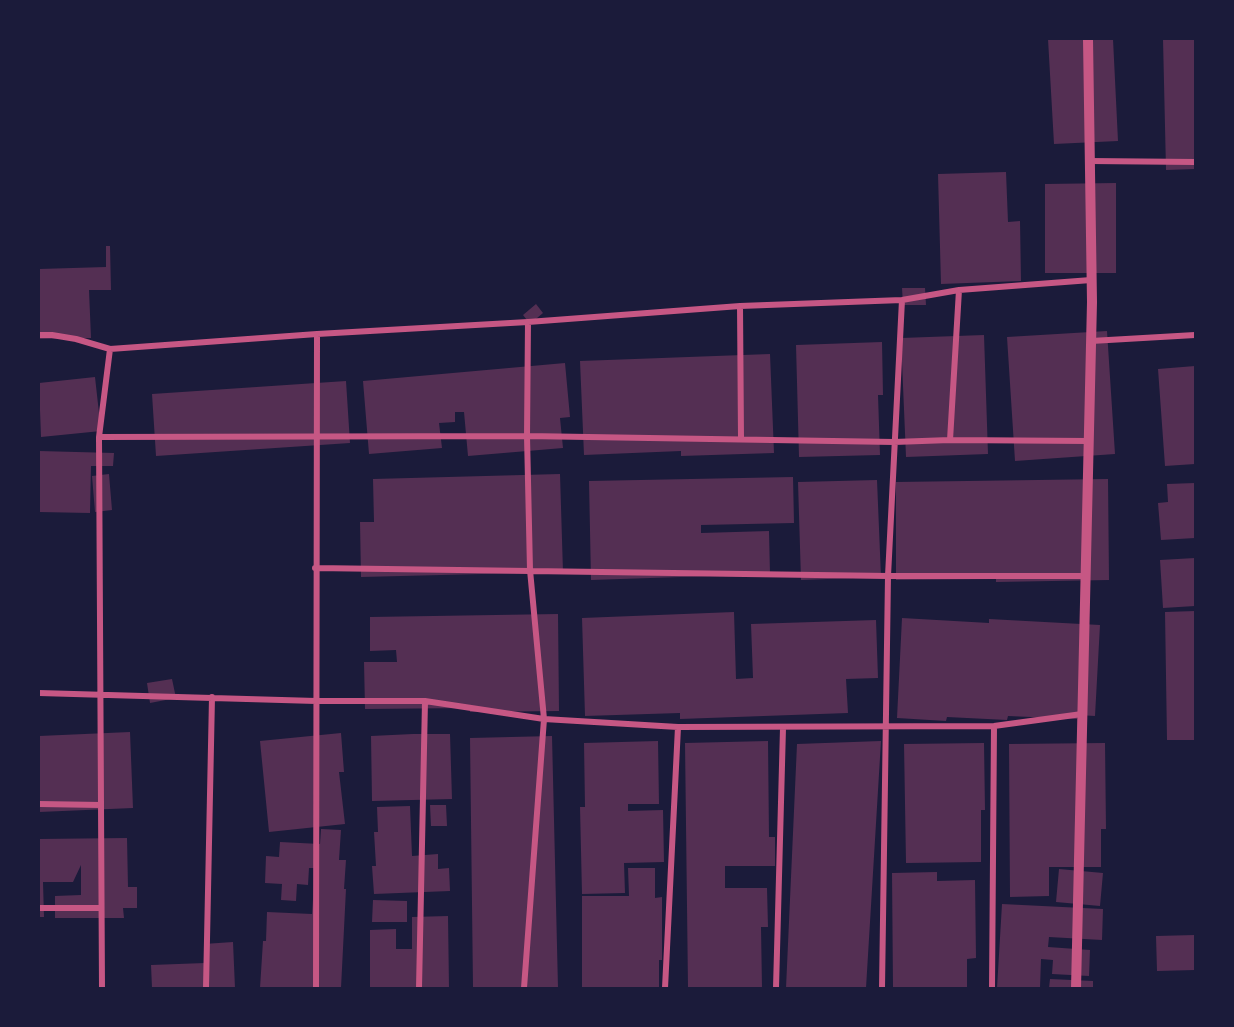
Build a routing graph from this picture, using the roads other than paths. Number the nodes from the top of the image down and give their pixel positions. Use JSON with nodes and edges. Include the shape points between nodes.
{"nodes":[{"id":1,"x":1088,"y":39,"type":"edge"},
{"id":2,"x":1090,"y":161,"type":"junction"},
{"id":3,"x":1195,"y":162,"type":"edge"},
{"id":4,"x":1091,"y":280,"type":"junction"},
{"id":5,"x":959,"y":290,"type":"junction"},
{"id":6,"x":902,"y":300,"type":"junction"},
{"id":7,"x":740,"y":306,"type":"junction"},
{"id":8,"x":528,"y":322,"type":"junction"},
{"id":9,"x":317,"y":334,"type":"junction"},
{"id":10,"x":39,"y":335,"type":"edge"},
{"id":11,"x":1195,"y":335,"type":"edge"},
{"id":12,"x":1091,"y":340,"type":"junction"},
{"id":13,"x":110,"y":349,"type":"junction"},
{"id":14,"x":527,"y":436,"type":"junction"},
{"id":15,"x":99,"y":437,"type":"junction"},
{"id":16,"x":317,"y":438,"type":"junction"},
{"id":17,"x":741,"y":438,"type":"junction"},
{"id":18,"x":950,"y":440,"type":"junction"},
{"id":19,"x":1088,"y":441,"type":"junction"},
{"id":20,"x":894,"y":442,"type":"junction"},
{"id":21,"x":315,"y":568,"type":"junction"},
{"id":22,"x":530,"y":570,"type":"junction"},
{"id":23,"x":888,"y":576,"type":"junction"},
{"id":24,"x":1086,"y":576,"type":"junction"},
{"id":25,"x":39,"y":693,"type":"edge"},
{"id":26,"x":100,"y":694,"type":"junction"},
{"id":27,"x":212,"y":697,"type":"junction"},
{"id":28,"x":316,"y":701,"type":"junction"},
{"id":29,"x":425,"y":701,"type":"junction"},
{"id":30,"x":1082,"y":714,"type":"junction"},
{"id":31,"x":544,"y":719,"type":"junction"},
{"id":32,"x":885,"y":726,"type":"junction"},
{"id":33,"x":994,"y":726,"type":"junction"},
{"id":34,"x":678,"y":727,"type":"junction"},
{"id":35,"x":783,"y":728,"type":"junction"},
{"id":36,"x":39,"y":804,"type":"edge"},
{"id":37,"x":101,"y":805,"type":"junction"},
{"id":38,"x":39,"y":908,"type":"edge"},
{"id":39,"x":101,"y":908,"type":"junction"},
{"id":40,"x":102,"y":988,"type":"edge"},
{"id":41,"x":206,"y":988,"type":"edge"},
{"id":42,"x":316,"y":988,"type":"edge"},
{"id":43,"x":420,"y":988,"type":"edge"},
{"id":44,"x":524,"y":988,"type":"edge"},
{"id":45,"x":665,"y":988,"type":"edge"},
{"id":46,"x":776,"y":988,"type":"edge"},
{"id":47,"x":882,"y":988,"type":"edge"},
{"id":48,"x":992,"y":988,"type":"edge"},
{"id":49,"x":1076,"y":988,"type":"edge"}],
"edges":[{"from":1,"to":2,"type":"street"},
{"from":2,"to":3,"type":"street"},
{"from":2,"to":4,"type":"street"},
{"from":4,"to":5,"type":"street"},
{"from":4,"to":12,"type":"street"},
{"from":5,"to":6,"type":"street"},
{"from":5,"to":18,"type":"street"},
{"from":6,"to":7,"type":"street"},
{"from":6,"to":20,"type":"street"},
{"from":7,"to":8,"type":"street"},
{"from":7,"to":17,"type":"street"},
{"from":8,"to":9,"type":"street"},
{"from":8,"to":14,"type":"street"},
{"from":9,"to":13,"type":"street"},
{"from":9,"to":16,"type":"street"},
{"from":10,"to":13,"type":"street","via":[[76,339]]},
{"from":11,"to":12,"type":"street"},
{"from":12,"to":19,"type":"street"},
{"from":13,"to":15,"type":"street"},
{"from":14,"to":16,"type":"street"},
{"from":14,"to":17,"type":"street"},
{"from":14,"to":22,"type":"street"},
{"from":15,"to":16,"type":"street"},
{"from":15,"to":26,"type":"street"},
{"from":16,"to":21,"type":"street"},
{"from":17,"to":20,"type":"street"},
{"from":18,"to":19,"type":"street"},
{"from":18,"to":20,"type":"street"},
{"from":19,"to":24,"type":"street"},
{"from":20,"to":23,"type":"street"},
{"from":21,"to":22,"type":"street"},
{"from":21,"to":28,"type":"street"},
{"from":22,"to":23,"type":"street"},
{"from":22,"to":31,"type":"street"},
{"from":23,"to":24,"type":"street"},
{"from":23,"to":32,"type":"street"},
{"from":24,"to":30,"type":"street"},
{"from":25,"to":26,"type":"street"},
{"from":26,"to":27,"type":"street"},
{"from":26,"to":37,"type":"street"},
{"from":27,"to":28,"type":"street"},
{"from":27,"to":41,"type":"street"},
{"from":28,"to":29,"type":"street"},
{"from":28,"to":42,"type":"street"},
{"from":29,"to":31,"type":"street"},
{"from":29,"to":43,"type":"street"},
{"from":30,"to":33,"type":"street"},
{"from":30,"to":49,"type":"street"},
{"from":31,"to":34,"type":"street"},
{"from":31,"to":44,"type":"street"},
{"from":32,"to":33,"type":"street"},
{"from":32,"to":35,"type":"street"},
{"from":32,"to":47,"type":"street"},
{"from":33,"to":48,"type":"street"},
{"from":34,"to":35,"type":"street"},
{"from":34,"to":45,"type":"street"},
{"from":35,"to":46,"type":"street"},
{"from":36,"to":37,"type":"street"},
{"from":37,"to":39,"type":"street"},
{"from":38,"to":39,"type":"street"},
{"from":39,"to":40,"type":"street"}]}
